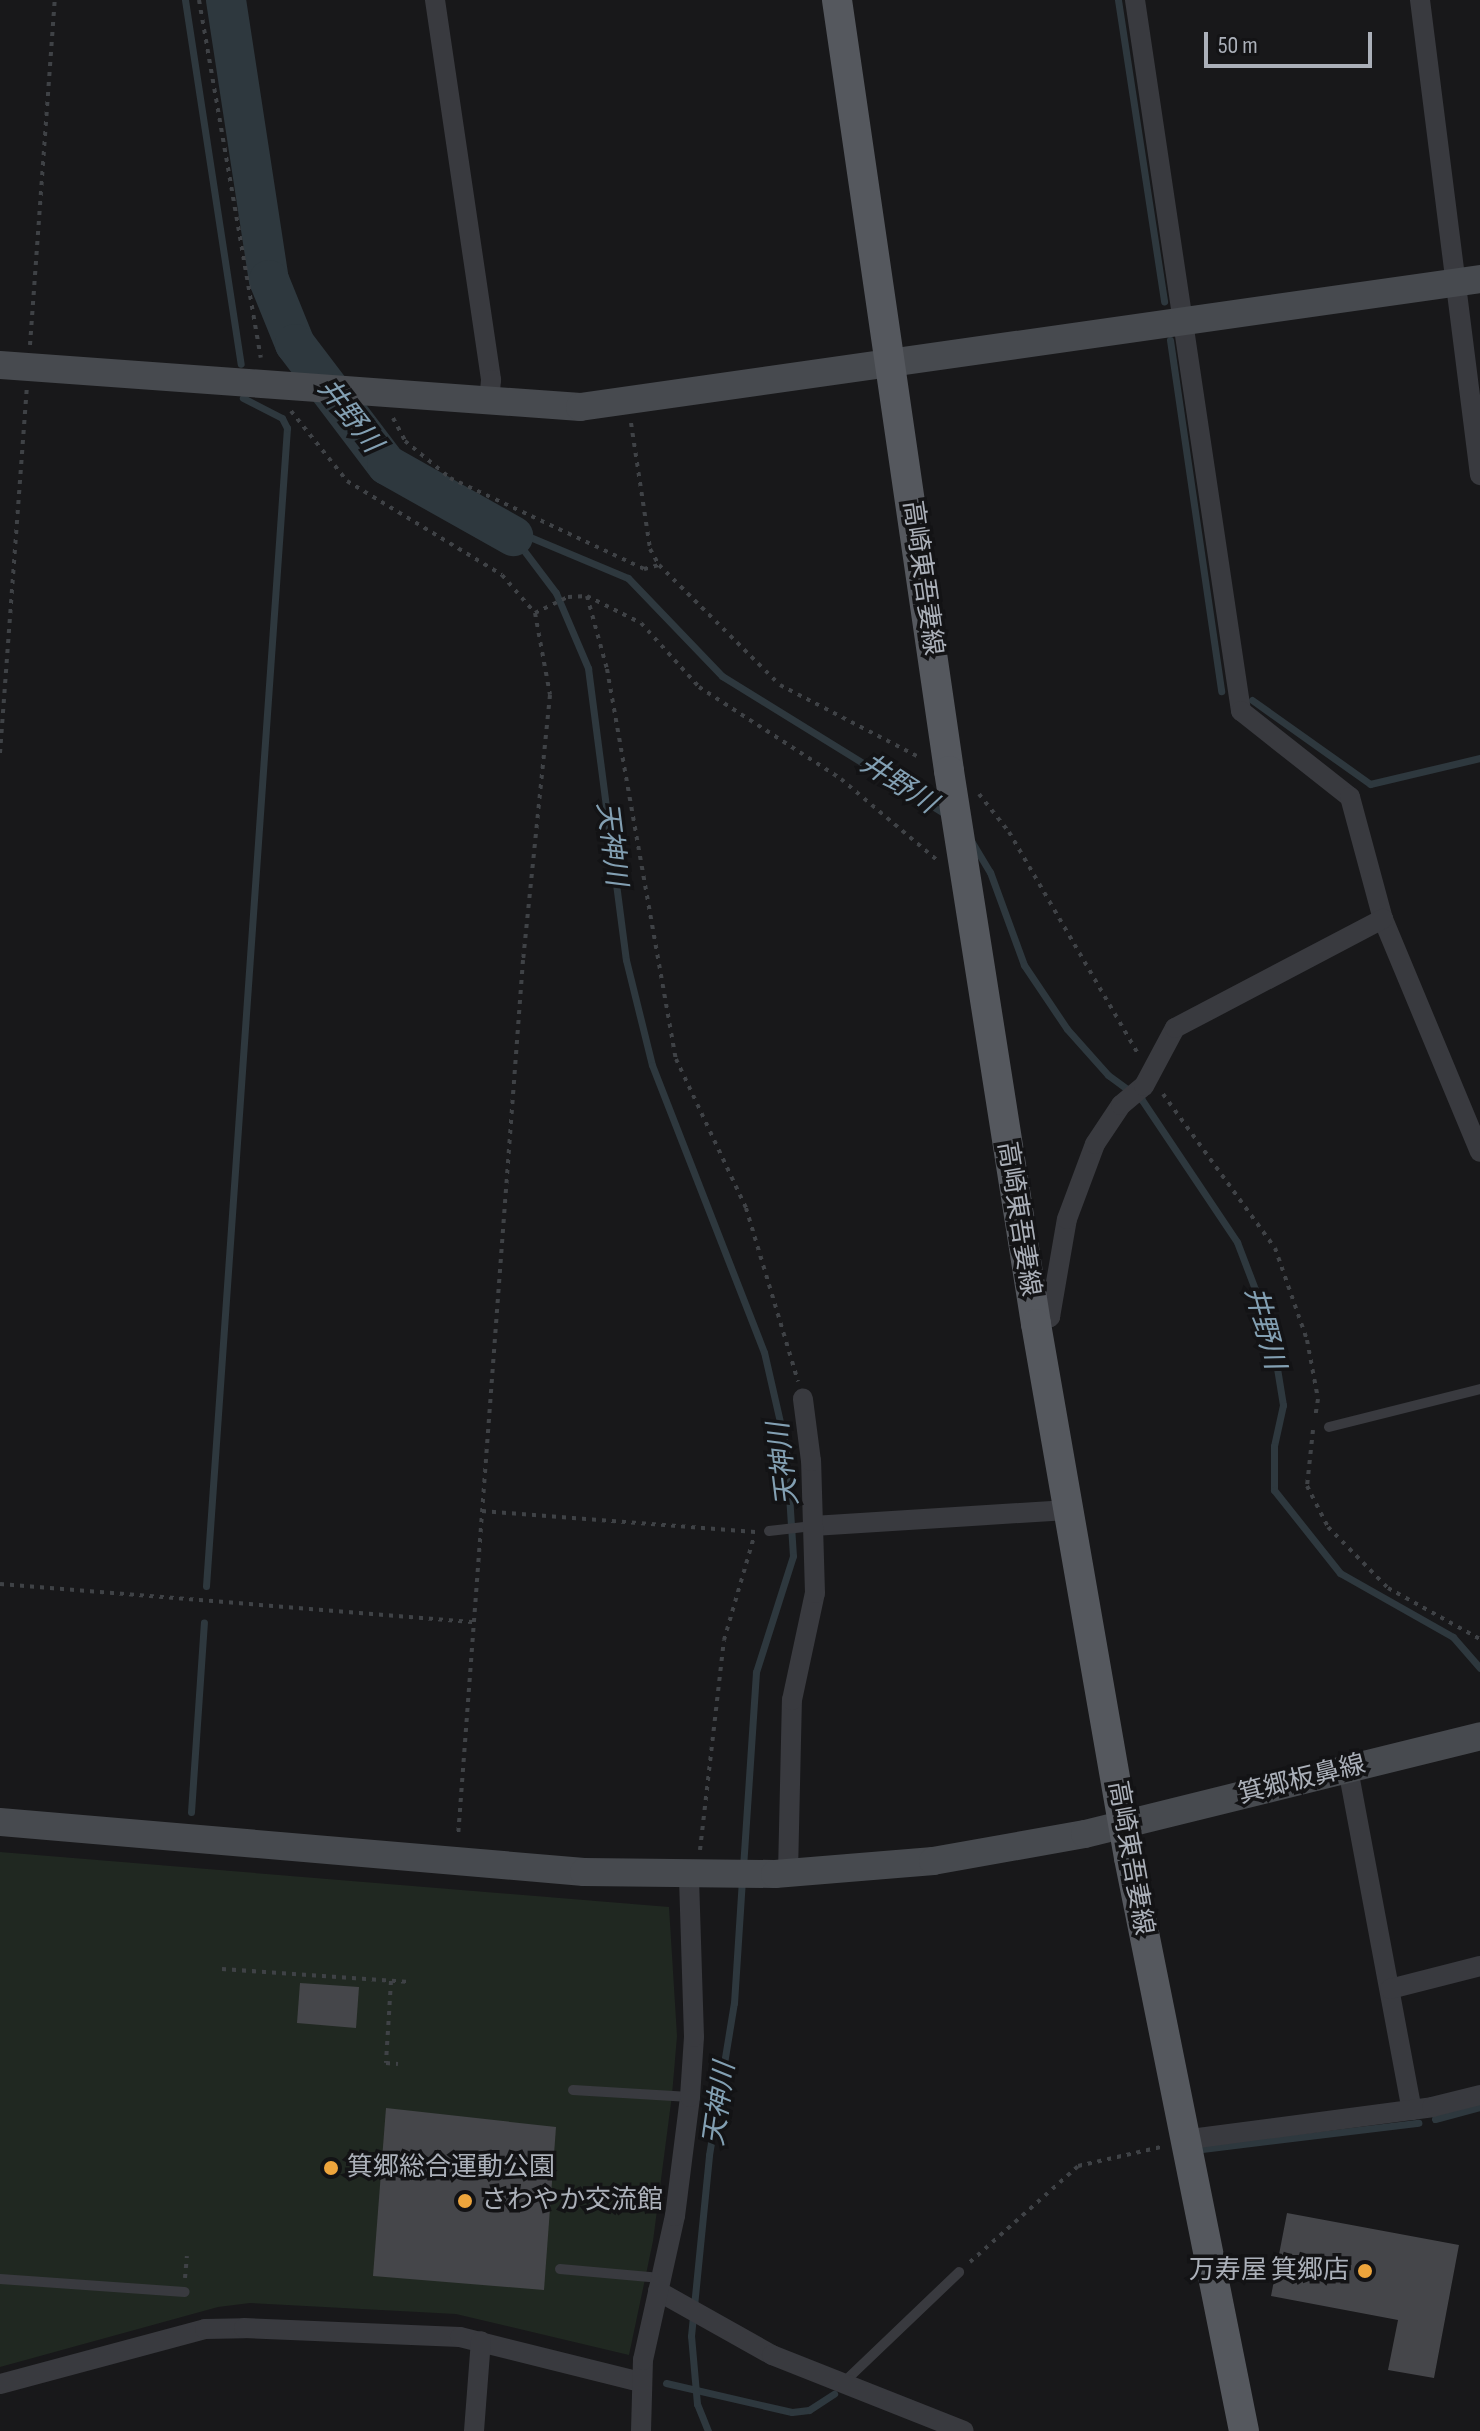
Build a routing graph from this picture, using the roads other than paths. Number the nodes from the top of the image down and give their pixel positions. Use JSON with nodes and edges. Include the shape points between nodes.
{"nodes":[{"id":1,"x":435,"y":0,"type":"edge"},
{"id":2,"x":837,"y":0,"type":"edge"},
{"id":3,"x":1135,"y":0,"type":"edge"},
{"id":4,"x":1420,"y":0,"type":"edge"},
{"id":5,"x":1470,"y":281,"type":"edge"},
{"id":6,"x":1183,"y":319,"type":"junction"},
{"id":7,"x":890,"y":362,"type":"junction"},
{"id":8,"x":0,"y":365,"type":"edge"},
{"id":9,"x":489,"y":403,"type":"junction"},
{"id":10,"x":1480,"y":475,"type":"edge"},
{"id":11,"x":1383,"y":919,"type":"junction"},
{"id":12,"x":1480,"y":1152,"type":"edge"},
{"id":13,"x":1036,"y":1324,"type":"junction"},
{"id":14,"x":1480,"y":1389,"type":"edge"},
{"id":15,"x":803,"y":1399,"type":"road end"},
{"id":16,"x":1329,"y":1427,"type":"dead end"},
{"id":17,"x":1067,"y":1510,"type":"junction"},
{"id":18,"x":805,"y":1527,"type":"junction"},
{"id":19,"x":769,"y":1531,"type":"road end"},
{"id":20,"x":1480,"y":1736,"type":"edge"},
{"id":21,"x":1348,"y":1769,"type":"junction"},
{"id":22,"x":0,"y":1822,"type":"edge"},
{"id":23,"x":1123,"y":1824,"type":"junction"},
{"id":24,"x":781,"y":1874,"type":"junction"},
{"id":25,"x":699,"y":1877,"type":"junction"},
{"id":26,"x":1480,"y":1966,"type":"edge"},
{"id":27,"x":1390,"y":1989,"type":"junction"},
{"id":28,"x":573,"y":2090,"type":"dead end"},
{"id":29,"x":1480,"y":2095,"type":"edge"},
{"id":30,"x":690,"y":2097,"type":"junction"},
{"id":31,"x":1412,"y":2110,"type":"junction"},
{"id":32,"x":1177,"y":2143,"type":"junction"},
{"id":33,"x":560,"y":2269,"type":"dead end"},
{"id":34,"x":959,"y":2272,"type":"road end"},
{"id":35,"x":0,"y":2279,"type":"edge"},
{"id":36,"x":660,"y":2284,"type":"junction"},
{"id":37,"x":185,"y":2292,"type":"dead end"},
{"id":38,"x":481,"y":2341,"type":"junction"},
{"id":39,"x":640,"y":2382,"type":"junction"},
{"id":40,"x":0,"y":2384,"type":"edge"},
{"id":41,"x":842,"y":2384,"type":"junction"},
{"id":42,"x":959,"y":2430,"type":"edge"},
{"id":43,"x":474,"y":2431,"type":"edge"},
{"id":44,"x":641,"y":2431,"type":"edge"},
{"id":45,"x":1244,"y":2431,"type":"edge"}],
"edges":[{"from":1,"to":9,"type":"street","via":[[491,380]]},
{"from":2,"to":7,"type":"main road","name":"高崎東吾妻線"},
{"from":3,"to":6,"type":"street"},
{"from":4,"to":5,"type":"street"},
{"from":5,"to":6,"type":"street"},
{"from":5,"to":10,"type":"street"},
{"from":6,"to":7,"type":"street"},
{"from":6,"to":11,"type":"street","via":[[1241,711],[1350,797]]},
{"from":7,"to":9,"type":"street","via":[[628,401],[568,407]]},
{"from":7,"to":13,"type":"main road","name":"高崎東吾妻線"},
{"from":8,"to":9,"type":"street"},
{"from":11,"to":12,"type":"street"},
{"from":11,"to":13,"type":"street","via":[[1175,1028],[1147,1080],[1121,1105],[1095,1144],[1073,1195],[1050,1317]]},
{"from":13,"to":17,"type":"main road","name":"高崎東吾妻線"},
{"from":14,"to":16,"type":"lane"},
{"from":15,"to":18,"type":"street"},
{"from":17,"to":18,"type":"street"},
{"from":17,"to":23,"type":"main road","name":"高崎東吾妻線"},
{"from":18,"to":19,"type":"lane"},
{"from":18,"to":24,"type":"street","via":[[815,1593],[792,1700]]},
{"from":20,"to":21,"type":"street","name":"箕郷板鼻線"},
{"from":21,"to":23,"type":"street","name":"箕郷板鼻線"},
{"from":21,"to":27,"type":"street"},
{"from":22,"to":25,"type":"street","name":"箕郷板鼻線"},
{"from":23,"to":24,"type":"street","name":"箕郷板鼻線","via":[[933,1861]]},
{"from":23,"to":32,"type":"main road","name":"高崎東吾妻線"},
{"from":24,"to":25,"type":"street","name":"箕郷板鼻線"},
{"from":25,"to":30,"type":"street"},
{"from":26,"to":27,"type":"street"},
{"from":27,"to":31,"type":"street"},
{"from":28,"to":30,"type":"lane"},
{"from":29,"to":31,"type":"street"},
{"from":30,"to":36,"type":"street"},
{"from":31,"to":32,"type":"street"},
{"from":32,"to":45,"type":"main road","name":"高崎東吾妻線"},
{"from":33,"to":36,"type":"lane"},
{"from":34,"to":41,"type":"lane"},
{"from":35,"to":37,"type":"lane"},
{"from":36,"to":39,"type":"street"},
{"from":36,"to":41,"type":"street","via":[[677,2303],[707,2322]]},
{"from":38,"to":39,"type":"street"},
{"from":38,"to":40,"type":"street","via":[[419,2332],[205,2329]]},
{"from":38,"to":43,"type":"street"},
{"from":39,"to":44,"type":"street"},
{"from":41,"to":42,"type":"street"}]}
